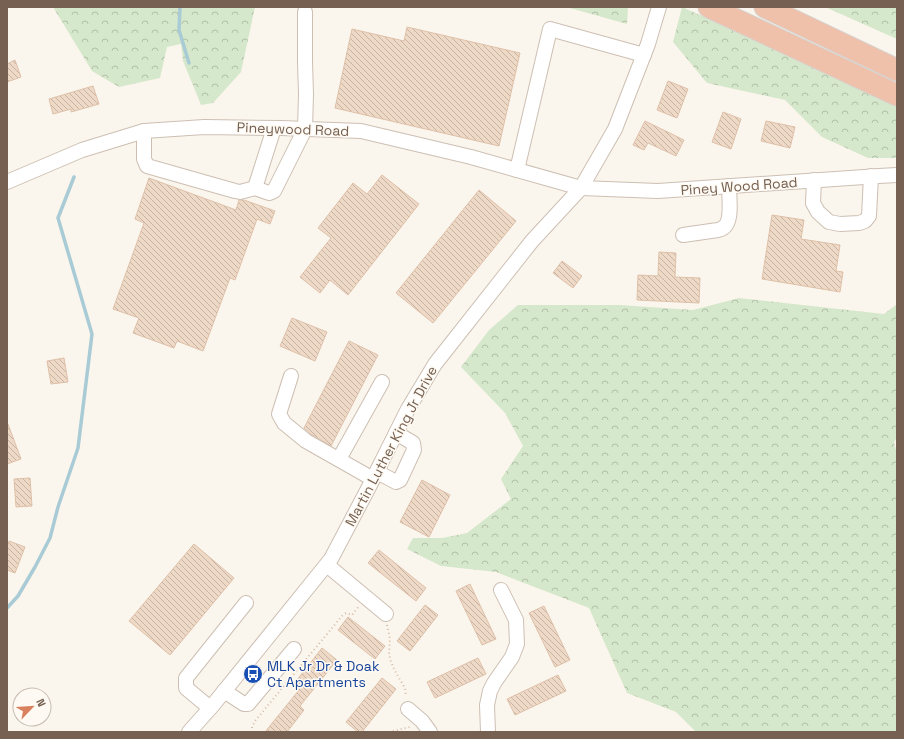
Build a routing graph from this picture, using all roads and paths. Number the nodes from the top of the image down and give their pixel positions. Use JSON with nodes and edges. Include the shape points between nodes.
{"nodes":[{"id":1,"x":659,"y":7,"type":"edge"},
{"id":2,"x":709,"y":7,"type":"edge"},
{"id":3,"x":765,"y":7,"type":"edge"},
{"id":4,"x":306,"y":12,"type":"dead end"},
{"id":5,"x":646,"y":50,"type":"junction"},
{"id":6,"x":897,"y":70,"type":"edge"},
{"id":7,"x":897,"y":95,"type":"edge"},
{"id":8,"x":274,"y":128,"type":"junction"},
{"id":9,"x":305,"y":129,"type":"junction"},
{"id":10,"x":144,"y":131,"type":"junction"},
{"id":11,"x":517,"y":170,"type":"junction"},
{"id":12,"x":897,"y":175,"type":"edge"},
{"id":13,"x":871,"y":176,"type":"junction"},
{"id":14,"x":814,"y":180,"type":"junction"},
{"id":15,"x":7,"y":182,"type":"edge"},
{"id":16,"x":729,"y":186,"type":"junction"},
{"id":17,"x":255,"y":188,"type":"junction"},
{"id":18,"x":581,"y":188,"type":"junction"},
{"id":19,"x":683,"y":235,"type":"dead end"},
{"id":20,"x":291,"y":376,"type":"dead end"},
{"id":21,"x":382,"y":382,"type":"dead end"},
{"id":22,"x":396,"y":433,"type":"junction"},
{"id":23,"x":339,"y":459,"type":"junction"},
{"id":24,"x":375,"y":475,"type":"junction"},
{"id":25,"x":327,"y":565,"type":"junction"},
{"id":26,"x":501,"y":590,"type":"dead end"},
{"id":27,"x":365,"y":597,"type":"junction"},
{"id":28,"x":246,"y":603,"type":"dead end"},
{"id":29,"x":386,"y":614,"type":"joint"},
{"id":30,"x":294,"y":649,"type":"dead end"},
{"id":31,"x":224,"y":691,"type":"junction"},
{"id":32,"x":210,"y":708,"type":"junction"},
{"id":33,"x":408,"y":709,"type":"joint"},
{"id":34,"x":427,"y":728,"type":"edge"},
{"id":35,"x":189,"y":732,"type":"edge"},
{"id":36,"x":252,"y":732,"type":"edge"},
{"id":37,"x":389,"y":732,"type":"edge"},
{"id":38,"x":488,"y":732,"type":"edge"}],
"edges":[{"from":1,"to":5,"type":"street","name":"Martin Luther King Jr Drive"},
{"from":2,"to":7,"type":"highway"},
{"from":3,"to":6,"type":"highway"},
{"from":4,"to":9,"type":"street"},
{"from":5,"to":11,"type":"street","via":[[550,29]]},
{"from":5,"to":18,"type":"street","name":"Martin Luther King Jr Drive","via":[[615,129]]},
{"from":8,"to":9,"type":"street","name":"Pineywood Road"},
{"from":8,"to":10,"type":"street","name":"Pineywood Road","via":[[204,127]]},
{"from":8,"to":17,"type":"street"},
{"from":9,"to":11,"type":"street","name":"Pineywood Road","via":[[361,131]]},
{"from":9,"to":17,"type":"street","via":[[274,192],[269,193]]},
{"from":10,"to":15,"type":"street","name":"Pineywood Road","via":[[82,150]]},
{"from":10,"to":17,"type":"street","via":[[144,160],[148,166],[235,191]]},
{"from":11,"to":18,"type":"street","name":"Pineywood Road"},
{"from":12,"to":13,"type":"street","name":"Piney Wood Road"},
{"from":13,"to":14,"type":"street","name":"Piney Wood Road"},
{"from":13,"to":14,"type":"street","via":[[869,216],[859,223],[829,222],[818,212],[813,203]]},
{"from":14,"to":16,"type":"street","name":"Piney Wood Road"},
{"from":16,"to":18,"type":"street","name":"Piney Wood Road","via":[[658,191]]},
{"from":16,"to":19,"type":"street","via":[[727,225],[723,229]]},
{"from":18,"to":22,"type":"street","name":"Martin Luther King Jr Drive","via":[[532,241],[435,364]]},
{"from":20,"to":23,"type":"street","via":[[279,414],[284,423],[306,442]]},
{"from":21,"to":23,"type":"street"},
{"from":22,"to":24,"type":"street","name":"Martin Luther King Jr Drive"},
{"from":22,"to":24,"type":"street","via":[[413,443],[414,450],[400,480],[396,482]]},
{"from":23,"to":24,"type":"street"},
{"from":24,"to":25,"type":"street","name":"Martin Luther King Jr Drive"},
{"from":25,"to":27,"type":"street"},
{"from":25,"to":31,"type":"street","name":"Martin Luther King Jr Drive"},
{"from":26,"to":38,"type":"street","via":[[516,620],[517,644],[512,657],[490,691],[487,705]]},
{"from":27,"to":29,"type":"street"},
{"from":27,"to":36,"type":"path","via":[[352,615],[346,613],[342,616],[255,721]]},
{"from":28,"to":32,"type":"street","via":[[186,678],[186,688]]},
{"from":29,"to":33,"type":"path","via":[[390,639],[389,654],[405,688]]},
{"from":30,"to":31,"type":"street","via":[[248,704]]},
{"from":31,"to":32,"type":"street","name":"Martin Luther King Jr Drive"},
{"from":32,"to":35,"type":"street","name":"Martin Luther King Jr Drive"},
{"from":33,"to":34,"type":"street"},
{"from":34,"to":37,"type":"path"}]}
